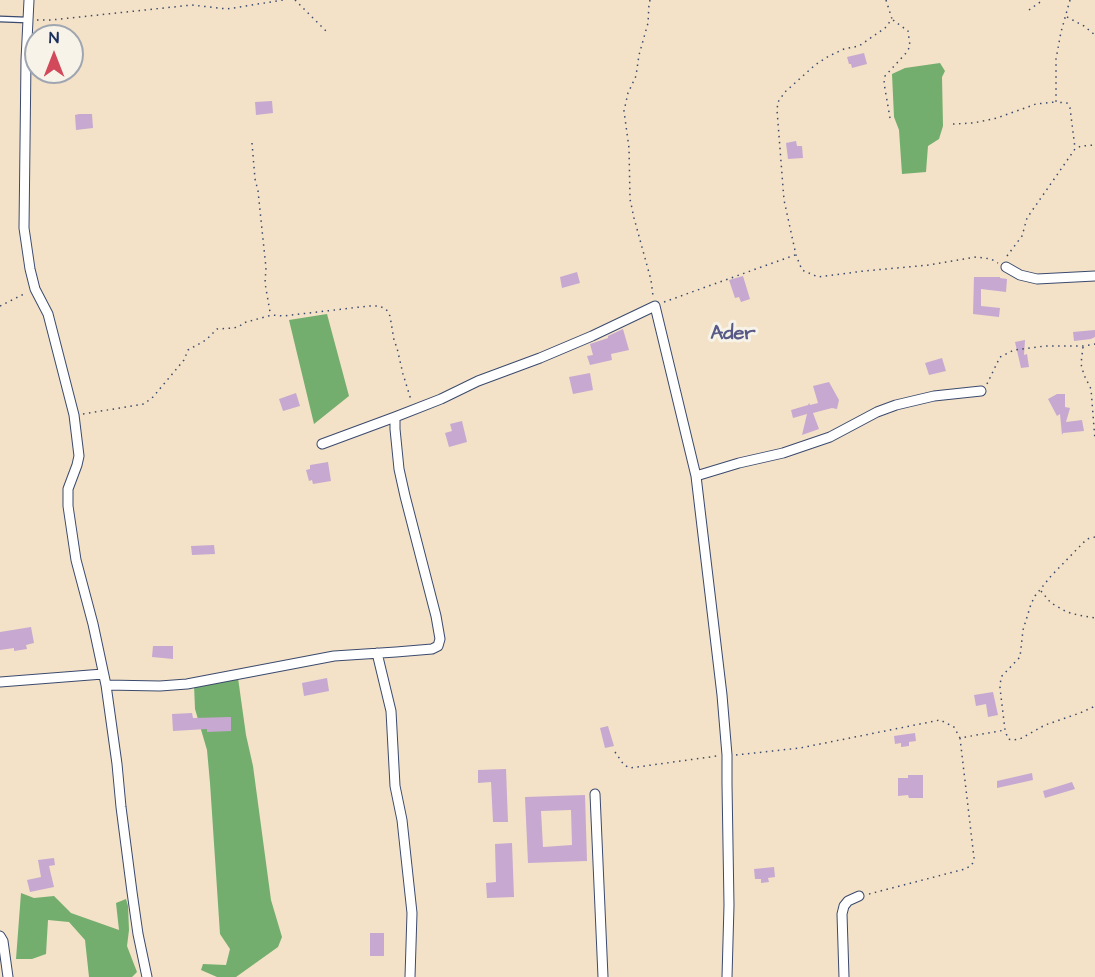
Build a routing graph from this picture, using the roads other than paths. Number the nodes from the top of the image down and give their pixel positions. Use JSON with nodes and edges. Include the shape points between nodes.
{"nodes":[{"id":1,"x":29,"y":0,"type":"edge"},
{"id":2,"x":0,"y":19,"type":"edge"},
{"id":3,"x":27,"y":20,"type":"junction"},
{"id":4,"x":1006,"y":267,"type":"road end"},
{"id":5,"x":1095,"y":276,"type":"edge"},
{"id":6,"x":981,"y":391,"type":"road end"},
{"id":7,"x":394,"y":417,"type":"junction"},
{"id":8,"x":322,"y":444,"type":"dead end"},
{"id":9,"x":696,"y":476,"type":"junction"},
{"id":10,"x":377,"y":653,"type":"junction"},
{"id":11,"x":103,"y":674,"type":"junction"},
{"id":12,"x":0,"y":682,"type":"edge"},
{"id":13,"x":106,"y":684,"type":"junction"},
{"id":14,"x":595,"y":794,"type":"dead end"},
{"id":15,"x":859,"y":896,"type":"road end"},
{"id":16,"x":0,"y":936,"type":"edge"},
{"id":17,"x":8,"y":977,"type":"edge"},
{"id":18,"x":147,"y":977,"type":"edge"},
{"id":19,"x":410,"y":977,"type":"edge"},
{"id":20,"x":603,"y":977,"type":"edge"},
{"id":21,"x":727,"y":977,"type":"edge"},
{"id":22,"x":844,"y":977,"type":"edge"}],
"edges":[{"from":1,"to":3,"type":"street"},
{"from":2,"to":3,"type":"lane"},
{"from":3,"to":11,"type":"street","via":[[24,228],[35,289],[48,314],[74,415],[79,456],[68,489],[68,506],[76,561]]},
{"from":4,"to":5,"type":"street","via":[[1037,279]]},
{"from":6,"to":9,"type":"street","via":[[896,405],[830,437]]},
{"from":7,"to":8,"type":"street"},
{"from":7,"to":9,"type":"street","via":[[655,306]]},
{"from":7,"to":10,"type":"street","via":[[399,469],[436,616],[439,644],[432,649]]},
{"from":9,"to":21,"type":"street","via":[[727,754]]},
{"from":10,"to":13,"type":"street","via":[[334,656],[187,684]]},
{"from":10,"to":19,"type":"street","via":[[391,711],[395,786],[412,913]]},
{"from":11,"to":12,"type":"street"},
{"from":11,"to":13,"type":"street"},
{"from":13,"to":18,"type":"street","via":[[130,881]]},
{"from":14,"to":20,"type":"street"},
{"from":15,"to":22,"type":"street","via":[[848,901],[842,914]]},
{"from":16,"to":17,"type":"street"}]}
